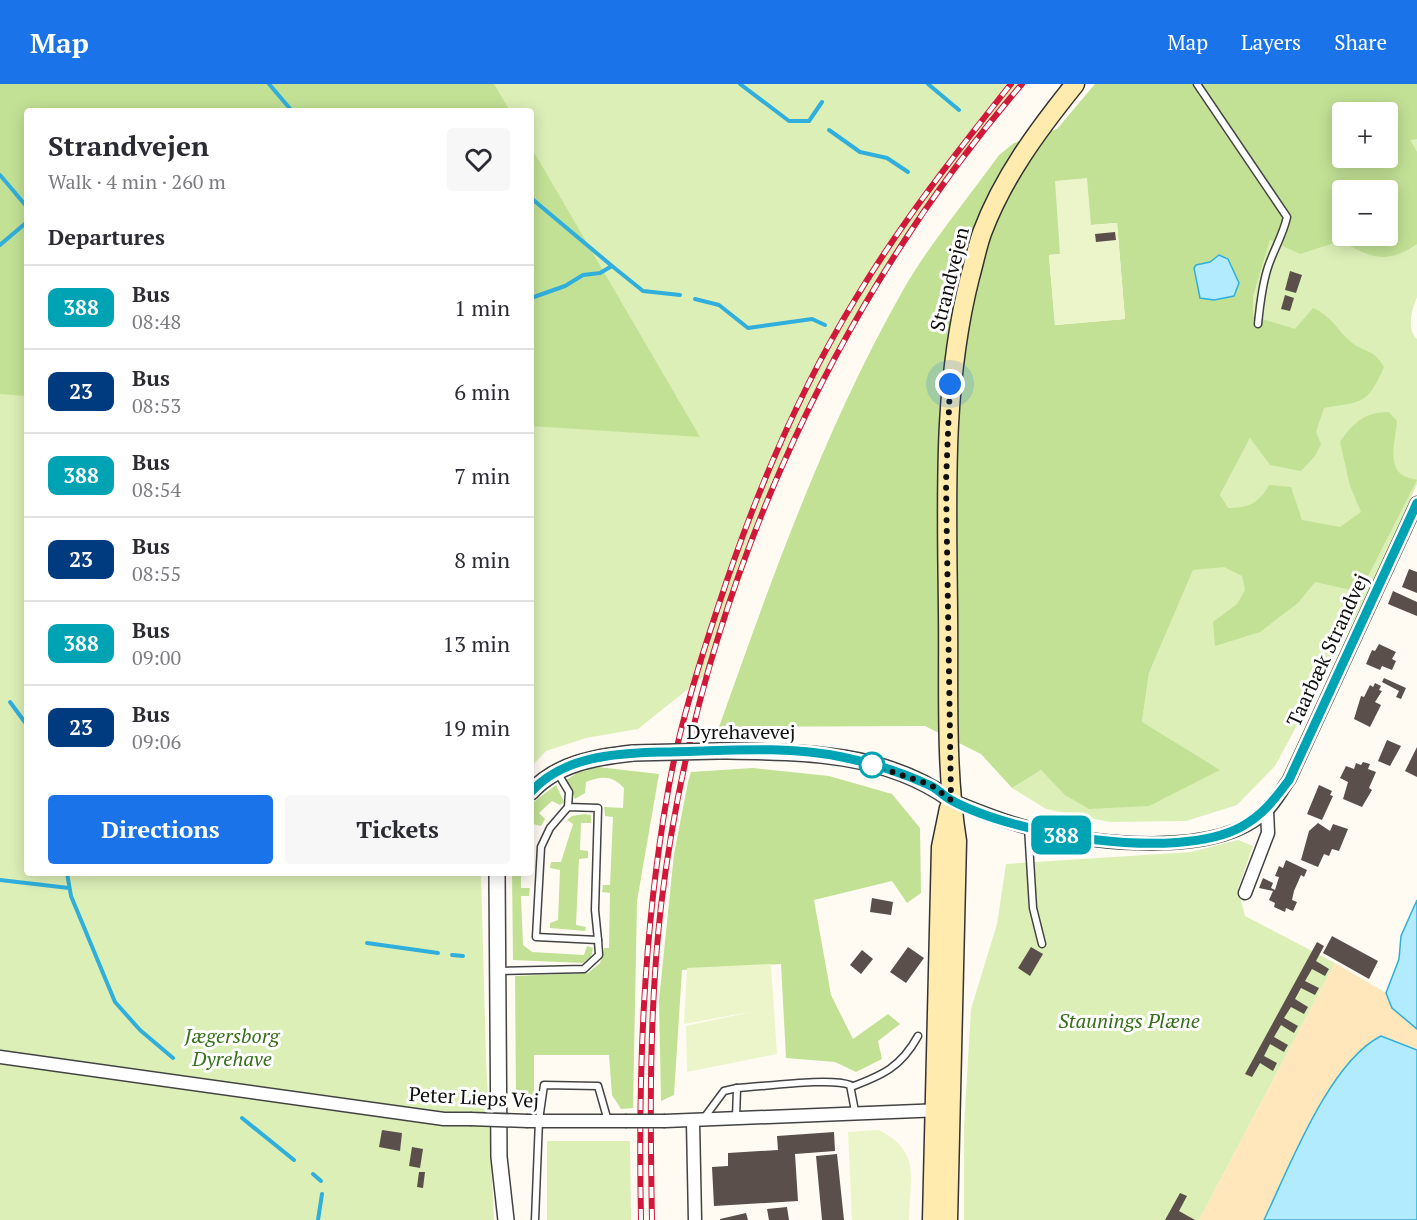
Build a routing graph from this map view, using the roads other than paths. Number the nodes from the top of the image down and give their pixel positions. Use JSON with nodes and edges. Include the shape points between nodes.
{"nodes":[{"id":1,"x":1075,"y":84,"type":"edge"},
{"id":2,"x":1197,"y":84,"type":"edge"},
{"id":3,"x":1258,"y":324,"type":"dead end"},
{"id":4,"x":1417,"y":504,"type":"edge"},
{"id":5,"x":556,"y":772,"type":"junction"},
{"id":6,"x":534,"y":790,"type":"edge"},
{"id":7,"x":951,"y":800,"type":"junction"},
{"id":8,"x":568,"y":807,"type":"junction"},
{"id":9,"x":1267,"y":810,"type":"junction"},
{"id":10,"x":1028,"y":827,"type":"junction"},
{"id":11,"x":497,"y":876,"type":"edge"},
{"id":12,"x":1245,"y":893,"type":"dead end"},
{"id":13,"x":598,"y":940,"type":"junction"},
{"id":14,"x":1042,"y":944,"type":"dead end"},
{"id":15,"x":498,"y":972,"type":"junction"},
{"id":16,"x":918,"y":1036,"type":"dead end"},
{"id":17,"x":0,"y":1057,"type":"edge"},
{"id":18,"x":851,"y":1087,"type":"junction"},
{"id":19,"x":737,"y":1088,"type":"junction"},
{"id":20,"x":941,"y":1110,"type":"junction"},
{"id":21,"x":855,"y":1111,"type":"junction"},
{"id":22,"x":736,"y":1118,"type":"junction"},
{"id":23,"x":533,"y":1120,"type":"junction"},
{"id":24,"x":609,"y":1121,"type":"junction"},
{"id":25,"x":697,"y":1121,"type":"junction"},
{"id":26,"x":506,"y":1220,"type":"edge"},
{"id":27,"x":535,"y":1220,"type":"edge"},
{"id":28,"x":695,"y":1220,"type":"edge"},
{"id":29,"x":932,"y":1220,"type":"edge"},
{"id":30,"x":948,"y":1220,"type":"edge"}],
"edges":[{"from":1,"to":7,"type":"main road","name":"Strandvejen","via":[[1036,132],[1008,178],[982,233],[958,323],[946,428]]},
{"from":2,"to":3,"type":"lane","via":[[1287,217],[1268,267]]},
{"from":4,"to":9,"type":"street","name":"Taarbæk Strandvej","via":[[1289,780]]},
{"from":5,"to":6,"type":"street","name":"Dyrehavevej"},
{"from":5,"to":7,"type":"street","name":"Dyrehavevej","bridge":true,"via":[[600,757],[633,753],[797,752],[881,767],[931,785]]},
{"from":5,"to":8,"type":"lane","via":[[569,792]]},
{"from":7,"to":10,"type":"street","name":"Taarbæk Strandvej"},
{"from":7,"to":20,"type":"main road","name":"Strandvejen","via":[[957,841]]},
{"from":8,"to":13,"type":"lane","via":[[598,808]]},
{"from":8,"to":13,"type":"lane","via":[[550,828],[541,847],[536,937]]},
{"from":9,"to":10,"type":"street","name":"Taarbæk Strandvej","via":[[1239,828],[1202,840],[1158,844],[1074,837]]},
{"from":9,"to":12,"type":"street","via":[[1268,833]]},
{"from":10,"to":14,"type":"lane","via":[[1033,908]]},
{"from":11,"to":15,"type":"street"},
{"from":13,"to":15,"type":"lane","via":[[598,955],[584,969]]},
{"from":15,"to":26,"type":"street","via":[[499,1157]]},
{"from":16,"to":18,"type":"lane","via":[[910,1051],[886,1074]]},
{"from":17,"to":23,"type":"street","name":"Peter Lieps Vej","bridge":true,"via":[[444,1119]]},
{"from":18,"to":19,"type":"lane","via":[[843,1082]]},
{"from":18,"to":21,"type":"lane"},
{"from":19,"to":22,"type":"lane"},
{"from":19,"to":25,"type":"lane","via":[[724,1091]]},
{"from":20,"to":21,"type":"street","name":"Peter Lieps Vej"},
{"from":20,"to":29,"type":"main road","name":"Strandvejen"},
{"from":20,"to":30,"type":"main road","name":"Strandvejen"},
{"from":21,"to":22,"type":"street","name":"Peter Lieps Vej"},
{"from":22,"to":25,"type":"street","name":"Peter Lieps Vej"},
{"from":23,"to":24,"type":"street","name":"Peter Lieps Vej"},
{"from":23,"to":24,"type":"lane","via":[[544,1085],[566,1085],[598,1086]]},
{"from":23,"to":27,"type":"lane"},
{"from":24,"to":25,"type":"street","name":"Peter Lieps Vej","bridge":true},
{"from":25,"to":28,"type":"street"}]}
